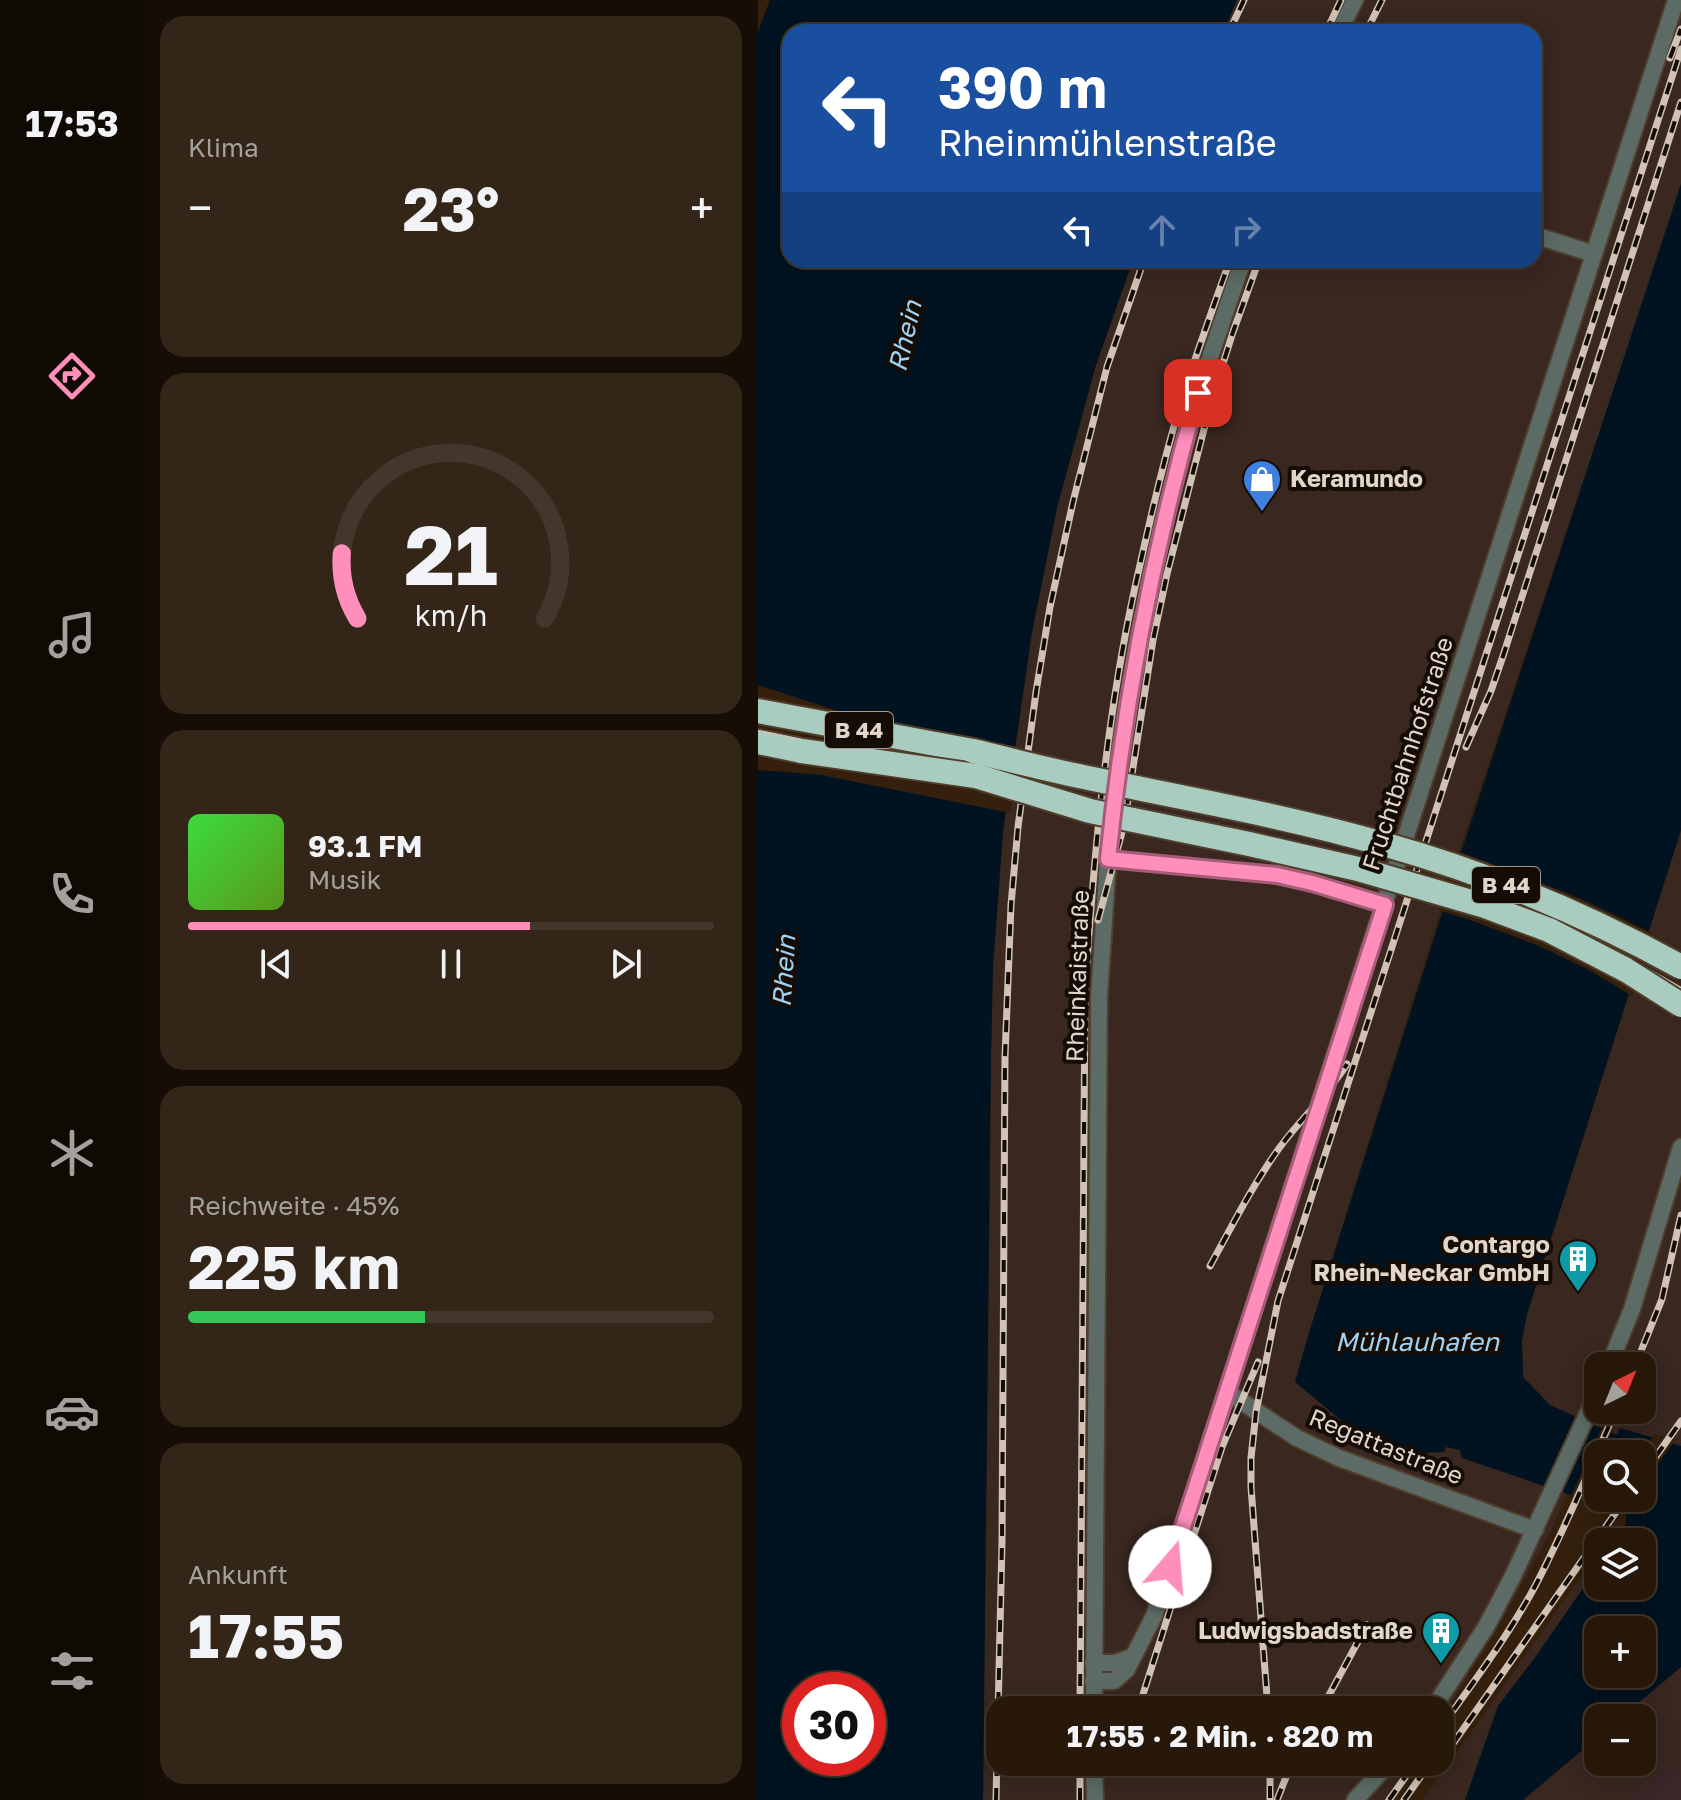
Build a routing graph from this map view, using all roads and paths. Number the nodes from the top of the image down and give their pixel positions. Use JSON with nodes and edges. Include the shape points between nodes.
{"nodes":[{"id":1,"x":1355,"y":0,"type":"edge"},
{"id":2,"x":1676,"y":0,"type":"edge"},
{"id":3,"x":1343,"y":24,"type":"edge"},
{"id":4,"x":1542,"y":238,"type":"edge"},
{"id":5,"x":1594,"y":254,"type":"junction"},
{"id":6,"x":1240,"y":268,"type":"edge"},
{"id":7,"x":758,"y":699,"type":"edge"},
{"id":8,"x":758,"y":711,"type":"edge"},
{"id":9,"x":797,"y":719,"type":"junction"},
{"id":10,"x":758,"y":742,"type":"edge"},
{"id":11,"x":1108,"y":859,"type":"junction"},
{"id":12,"x":1385,"y":905,"type":"junction"},
{"id":13,"x":1681,"y":967,"type":"edge"},
{"id":14,"x":1681,"y":1005,"type":"edge"},
{"id":15,"x":1681,"y":1147,"type":"edge"},
{"id":16,"x":1616,"y":1352,"type":"edge"},
{"id":17,"x":1227,"y":1392,"type":"junction"},
{"id":18,"x":1584,"y":1423,"type":"edge"},
{"id":19,"x":1535,"y":1530,"type":"junction"},
{"id":20,"x":1132,"y":1657,"type":"junction"},
{"id":21,"x":1093,"y":1663,"type":"junction"},
{"id":22,"x":1093,"y":1681,"type":"junction"},
{"id":23,"x":1094,"y":1696,"type":"edge"},
{"id":24,"x":1441,"y":1696,"type":"edge"},
{"id":25,"x":1094,"y":1776,"type":"edge"},
{"id":26,"x":1377,"y":1776,"type":"edge"},
{"id":27,"x":1095,"y":1800,"type":"edge"},
{"id":28,"x":1355,"y":1800,"type":"edge"}],
"edges":[{"from":1,"to":3,"type":"street"},
{"from":2,"to":5,"type":"street","name":"Fruchtbahnhofstraße"},
{"from":4,"to":5,"type":"street"},
{"from":5,"to":12,"type":"street","name":"Fruchtbahnhofstraße"},
{"from":6,"to":11,"type":"street","name":"Rheinkaistraße","via":[[1198,393],[1156,553],[1117,768]]},
{"from":7,"to":9,"type":"highway"},
{"from":8,"to":9,"type":"highway","number":"B 44"},
{"from":9,"to":13,"type":"highway","number":"B 44","bridge":true,"via":[[919,740],[1384,844],[1558,906]]},
{"from":10,"to":14,"type":"highway","number":"B 44","bridge":true,"via":[[976,776],[1090,811],[1358,869],[1549,930]]},
{"from":11,"to":12,"type":"street","via":[[1277,875]]},
{"from":11,"to":21,"type":"street","name":"Rheinkaistraße","via":[[1099,998]]},
{"from":12,"to":17,"type":"street","name":"Fruchtbahnhofstraße"},
{"from":15,"to":16,"type":"street"},
{"from":17,"to":19,"type":"street","name":"Regattastraße","via":[[1297,1438],[1339,1458]]},
{"from":17,"to":20,"type":"street","name":"Fruchtbahnhofstraße","via":[[1154,1616]]},
{"from":18,"to":19,"type":"street"},
{"from":19,"to":24,"type":"street","via":[[1486,1627]]},
{"from":20,"to":21,"type":"street"},
{"from":20,"to":22,"type":"street","name":"Fruchtbahnhofstraße","via":[[1114,1681]]},
{"from":21,"to":22,"type":"street","name":"Rheinkaistraße"},
{"from":22,"to":23,"type":"street","name":"Rheinkaistraße"},
{"from":25,"to":27,"type":"street"},
{"from":26,"to":28,"type":"street"}]}
